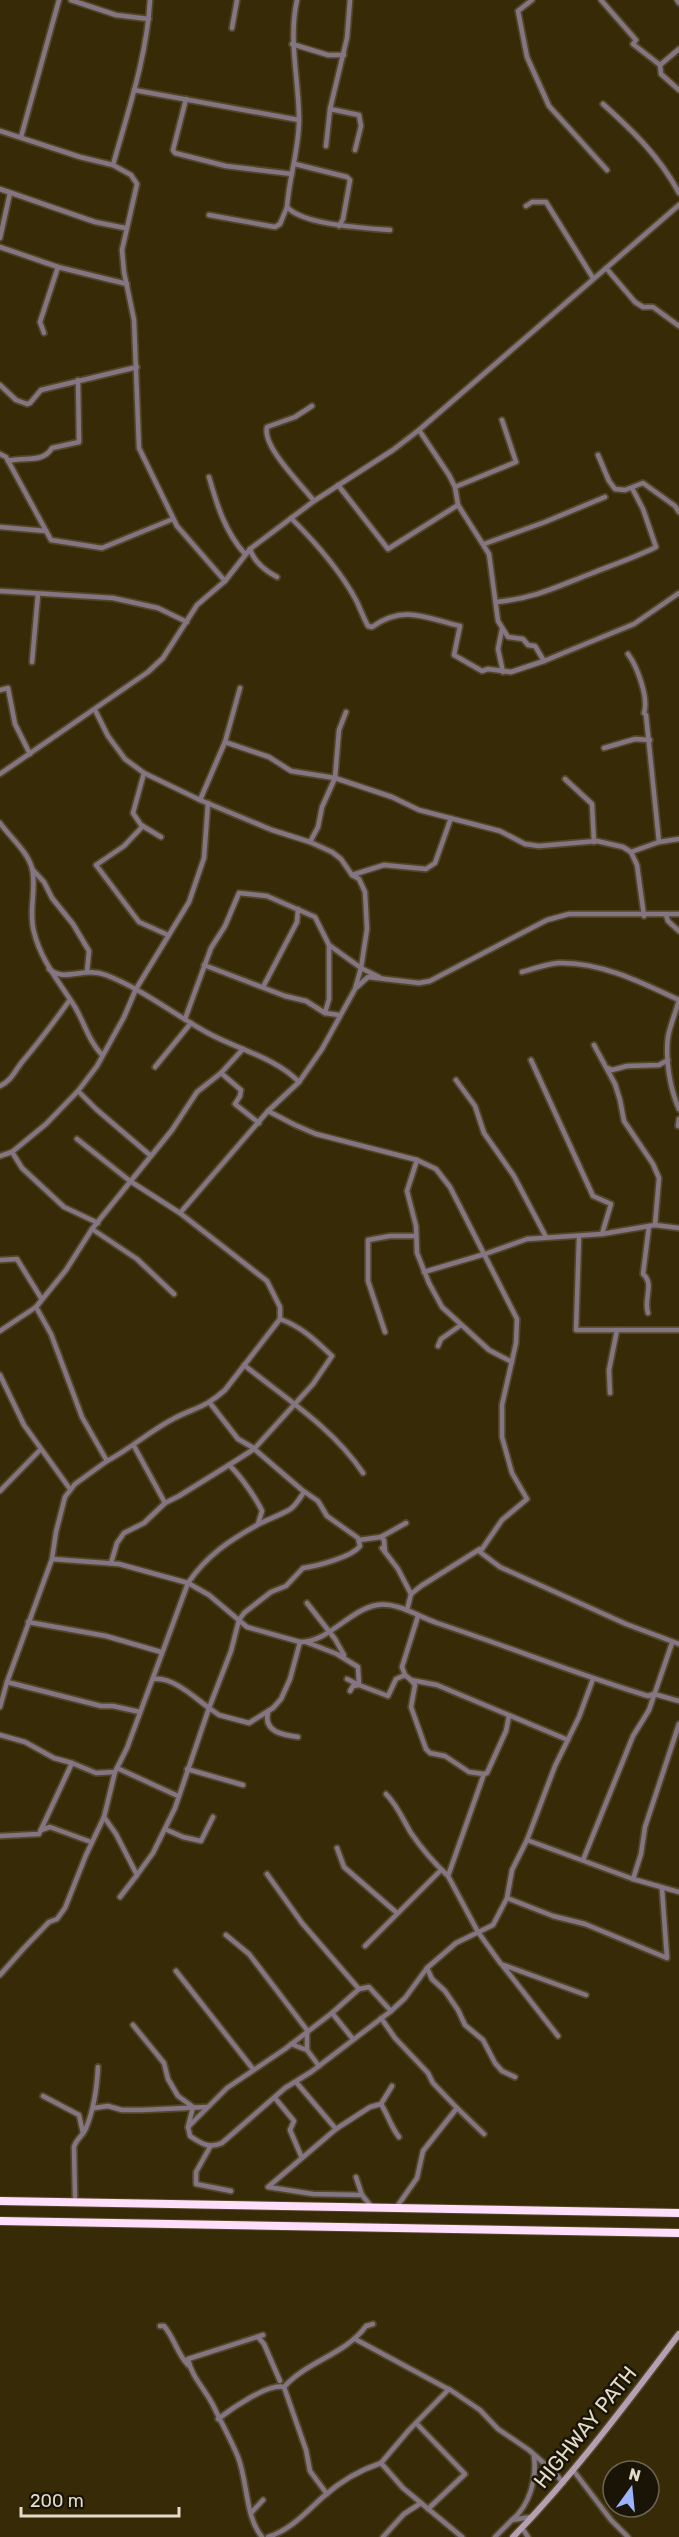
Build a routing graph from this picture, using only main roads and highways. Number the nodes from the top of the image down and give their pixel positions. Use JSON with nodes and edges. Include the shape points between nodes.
{"nodes":[{"id":1,"x":0,"y":2201,"type":"edge"},
{"id":2,"x":679,"y":2213,"type":"edge"},
{"id":3,"x":0,"y":2221,"type":"edge"},
{"id":4,"x":679,"y":2233,"type":"edge"}],
"edges":[{"from":1,"to":2,"type":"highway"},
{"from":3,"to":4,"type":"highway"}]}
